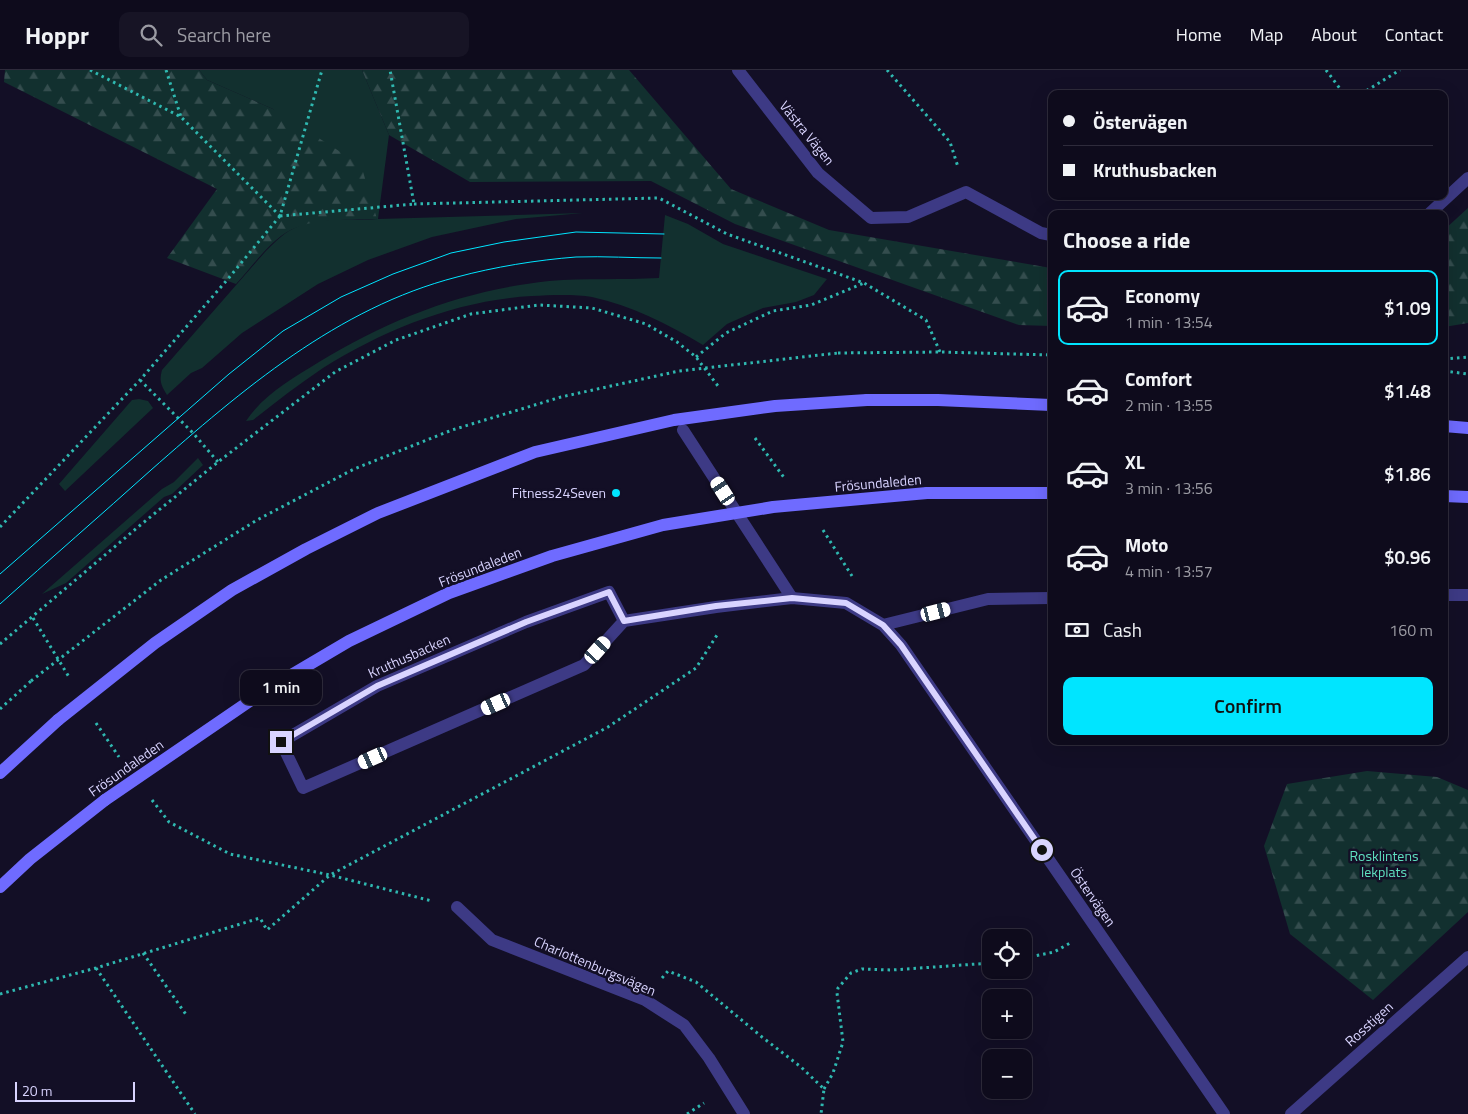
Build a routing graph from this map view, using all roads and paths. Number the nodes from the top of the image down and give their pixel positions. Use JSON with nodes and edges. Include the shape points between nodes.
{"nodes":[{"id":1,"x":90,"y":70,"type":"edge"},
{"id":2,"x":166,"y":70,"type":"edge"},
{"id":3,"x":322,"y":70,"type":"edge"},
{"id":4,"x":390,"y":70,"type":"edge"},
{"id":5,"x":738,"y":70,"type":"edge"},
{"id":6,"x":887,"y":70,"type":"edge"},
{"id":7,"x":1326,"y":70,"type":"edge"},
{"id":8,"x":1400,"y":70,"type":"edge"},
{"id":9,"x":1341,"y":90,"type":"edge"},
{"id":10,"x":1368,"y":90,"type":"edge"},
{"id":11,"x":181,"y":117,"type":"junction"},
{"id":12,"x":1468,"y":178,"type":"edge"},
{"id":13,"x":966,"y":192,"type":"junction"},
{"id":14,"x":1448,"y":196,"type":"edge"},
{"id":15,"x":1444,"y":200,"type":"edge"},
{"id":16,"x":414,"y":204,"type":"junction"},
{"id":17,"x":1433,"y":210,"type":"edge"},
{"id":18,"x":280,"y":216,"type":"junction"},
{"id":19,"x":1048,"y":234,"type":"edge"},
{"id":20,"x":864,"y":283,"type":"junction"},
{"id":21,"x":940,"y":352,"type":"junction"},
{"id":22,"x":838,"y":354,"type":"dead end"},
{"id":23,"x":1048,"y":355,"type":"edge"},
{"id":24,"x":696,"y":357,"type":"junction"},
{"id":25,"x":1468,"y":357,"type":"edge"},
{"id":26,"x":1448,"y":360,"type":"edge"},
{"id":27,"x":1448,"y":372,"type":"edge"},
{"id":28,"x":1468,"y":374,"type":"edge"},
{"id":29,"x":140,"y":380,"type":"junction"},
{"id":30,"x":719,"y":388,"type":"dead end"},
{"id":31,"x":1048,"y":405,"type":"edge"},
{"id":32,"x":1448,"y":426,"type":"edge"},
{"id":33,"x":1468,"y":428,"type":"edge"},
{"id":34,"x":683,"y":430,"type":"dead end"},
{"id":35,"x":753,"y":434,"type":"dead end"},
{"id":36,"x":218,"y":462,"type":"junction"},
{"id":37,"x":787,"y":481,"type":"dead end"},
{"id":38,"x":1048,"y":493,"type":"edge"},
{"id":39,"x":1448,"y":496,"type":"edge"},
{"id":40,"x":1468,"y":497,"type":"edge"},
{"id":41,"x":0,"y":526,"type":"edge"},
{"id":42,"x":821,"y":527,"type":"dead end"},
{"id":43,"x":857,"y":584,"type":"dead end"},
{"id":44,"x":1448,"y":595,"type":"edge"},
{"id":45,"x":1468,"y":595,"type":"edge"},
{"id":46,"x":792,"y":598,"type":"junction"},
{"id":47,"x":1048,"y":598,"type":"edge"},
{"id":48,"x":716,"y":606,"type":"junction"},
{"id":49,"x":33,"y":618,"type":"junction"},
{"id":50,"x":624,"y":621,"type":"junction"},
{"id":51,"x":883,"y":625,"type":"junction"},
{"id":52,"x":0,"y":644,"type":"edge"},
{"id":53,"x":70,"y":680,"type":"dead end"},
{"id":54,"x":31,"y":682,"type":"dead end"},
{"id":55,"x":0,"y":709,"type":"edge"},
{"id":56,"x":95,"y":721,"type":"dead end"},
{"id":57,"x":122,"y":761,"type":"dead end"},
{"id":58,"x":0,"y":773,"type":"edge"},
{"id":59,"x":152,"y":799,"type":"dead end"},
{"id":60,"x":330,"y":875,"type":"junction"},
{"id":61,"x":0,"y":887,"type":"edge"},
{"id":62,"x":457,"y":907,"type":"joint"},
{"id":63,"x":1097,"y":929,"type":"junction"},
{"id":64,"x":143,"y":953,"type":"junction"},
{"id":65,"x":1032,"y":956,"type":"edge"},
{"id":66,"x":1468,"y":957,"type":"edge"},
{"id":67,"x":982,"y":963,"type":"edge"},
{"id":68,"x":96,"y":968,"type":"junction"},
{"id":69,"x":0,"y":994,"type":"edge"},
{"id":70,"x":645,"y":1000,"type":"junction"},
{"id":71,"x":187,"y":1016,"type":"dead end"},
{"id":72,"x":824,"y":1089,"type":"junction"},
{"id":73,"x":195,"y":1114,"type":"edge"},
{"id":74,"x":744,"y":1114,"type":"edge"},
{"id":75,"x":821,"y":1114,"type":"edge"},
{"id":76,"x":1224,"y":1114,"type":"edge"},
{"id":77,"x":1291,"y":1114,"type":"edge"}],
"edges":[{"from":1,"to":11,"type":"path"},
{"from":2,"to":11,"type":"path"},
{"from":3,"to":18,"type":"path"},
{"from":4,"to":16,"type":"path"},
{"from":5,"to":13,"type":"street","name":"Västra Vägen","via":[[818,173],[871,218],[908,217]]},
{"from":6,"to":13,"type":"path","via":[[950,142]]},
{"from":7,"to":9,"type":"path"},
{"from":8,"to":10,"type":"path"},
{"from":11,"to":18,"type":"path"},
{"from":12,"to":14,"type":"street"},
{"from":13,"to":19,"type":"street"},
{"from":15,"to":17,"type":"street"},
{"from":16,"to":18,"type":"path"},
{"from":16,"to":20,"type":"path","via":[[659,198],[727,234]]},
{"from":18,"to":29,"type":"path"},
{"from":20,"to":21,"type":"path","via":[[926,320]]},
{"from":20,"to":24,"type":"path","via":[[811,305],[773,310],[726,333]]},
{"from":21,"to":22,"type":"path"},
{"from":21,"to":23,"type":"path"},
{"from":24,"to":30,"type":"path"},
{"from":24,"to":36,"type":"path","via":[[646,324],[592,308],[539,305],[471,314],[396,340],[335,372]]},
{"from":25,"to":26,"type":"path"},
{"from":27,"to":28,"type":"path"},
{"from":29,"to":36,"type":"path"},
{"from":29,"to":41,"type":"path"},
{"from":31,"to":58,"type":"main road","bridge":true,"via":[[867,400],[775,406],[665,422],[535,452],[378,513],[232,590],[155,643],[58,720]]},
{"from":32,"to":33,"type":"main road"},
{"from":34,"to":46,"type":"street"},
{"from":35,"to":37,"type":"path"},
{"from":36,"to":49,"type":"path"},
{"from":38,"to":61,"type":"main road","name":"Frösundaleden","bridge":true,"via":[[927,493],[773,507],[663,525],[552,556],[449,593],[349,641],[266,690],[105,800]]},
{"from":39,"to":40,"type":"main road"},
{"from":42,"to":43,"type":"path"},
{"from":44,"to":45,"type":"street"},
{"from":46,"to":48,"type":"street"},
{"from":46,"to":51,"type":"street","via":[[846,603]]},
{"from":47,"to":51,"type":"street","via":[[988,599]]},
{"from":48,"to":50,"type":"street"},
{"from":48,"to":60,"type":"path","via":[[717,636],[696,668],[608,728]]},
{"from":49,"to":52,"type":"path"},
{"from":49,"to":53,"type":"path"},
{"from":50,"to":50,"type":"street","name":"Kruthusbacken","via":[[584,665],[303,788],[281,742],[377,686],[526,622],[609,592]]},
{"from":51,"to":63,"type":"street","name":"Östervägen","via":[[901,645]]},
{"from":54,"to":55,"type":"path"},
{"from":56,"to":57,"type":"path"},
{"from":59,"to":60,"type":"path","via":[[169,822],[230,854]]},
{"from":60,"to":62,"type":"path"},
{"from":60,"to":64,"type":"path","via":[[267,930],[260,918]]},
{"from":62,"to":70,"type":"street","name":"Charlottenburgsvägen","via":[[492,940]]},
{"from":63,"to":65,"type":"path","via":[[1054,952]]},
{"from":63,"to":76,"type":"street","name":"Östervägen"},
{"from":64,"to":68,"type":"path"},
{"from":64,"to":71,"type":"path"},
{"from":66,"to":77,"type":"street","name":"Rosstigen"},
{"from":67,"to":72,"type":"path","via":[[892,970],[862,969],[851,973],[838,988],[843,1042]]},
{"from":68,"to":69,"type":"path"},
{"from":68,"to":73,"type":"path"},
{"from":70,"to":72,"type":"path","via":[[668,971],[696,982],[802,1067]]},
{"from":70,"to":74,"type":"street","name":"Charlottenburgsvägen","via":[[684,1025]]},
{"from":72,"to":75,"type":"path"}]}
